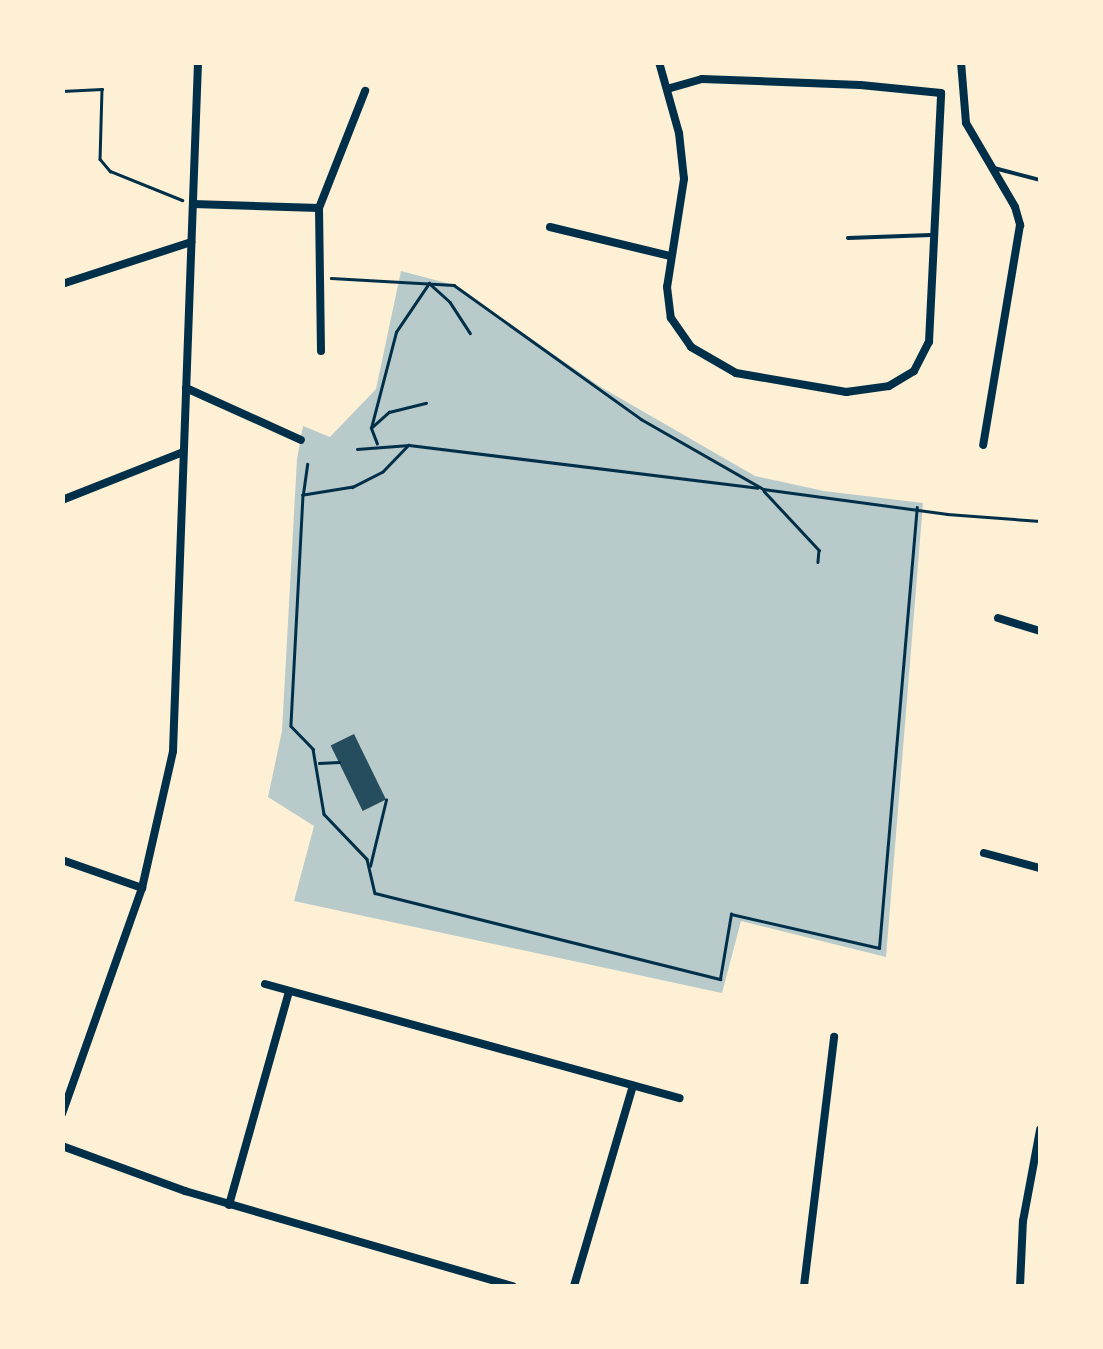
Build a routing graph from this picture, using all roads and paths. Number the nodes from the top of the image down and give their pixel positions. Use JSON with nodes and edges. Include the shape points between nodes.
{"nodes":[{"id":1,"x":198,"y":62,"type":"edge"},
{"id":2,"x":658,"y":62,"type":"edge"},
{"id":3,"x":962,"y":62,"type":"edge"},
{"id":4,"x":667,"y":89,"type":"junction"},
{"id":5,"x":62,"y":90,"type":"edge"},
{"id":6,"x":365,"y":92,"type":"dead end"},
{"id":7,"x":994,"y":168,"type":"junction"},
{"id":8,"x":1040,"y":180,"type":"edge"},
{"id":9,"x":192,"y":204,"type":"junction"},
{"id":10,"x":319,"y":208,"type":"junction"},
{"id":11,"x":550,"y":228,"type":"dead end"},
{"id":12,"x":936,"y":235,"type":"junction"},
{"id":13,"x":848,"y":238,"type":"dead end"},
{"id":14,"x":191,"y":242,"type":"junction"},
{"id":15,"x":670,"y":256,"type":"junction"},
{"id":16,"x":320,"y":278,"type":"junction"},
{"id":17,"x":429,"y":283,"type":"junction"},
{"id":18,"x":62,"y":284,"type":"edge"},
{"id":19,"x":470,"y":333,"type":"dead end"},
{"id":20,"x":322,"y":351,"type":"dead end"},
{"id":21,"x":186,"y":388,"type":"junction"},
{"id":22,"x":426,"y":403,"type":"dead end"},
{"id":23,"x":372,"y":428,"type":"junction"},
{"id":24,"x":301,"y":440,"type":"dead end"},
{"id":25,"x":378,"y":445,"type":"junction"},
{"id":26,"x":409,"y":445,"type":"junction"},
{"id":27,"x":983,"y":446,"type":"dead end"},
{"id":28,"x":357,"y":449,"type":"dead end"},
{"id":29,"x":183,"y":452,"type":"junction"},
{"id":30,"x":307,"y":464,"type":"dead end"},
{"id":31,"x":763,"y":488,"type":"junction"},
{"id":32,"x":302,"y":495,"type":"junction"},
{"id":33,"x":62,"y":500,"type":"edge"},
{"id":34,"x":918,"y":508,"type":"junction"},
{"id":35,"x":1040,"y":521,"type":"edge"},
{"id":36,"x":818,"y":562,"type":"dead end"},
{"id":37,"x":998,"y":618,"type":"dead end"},
{"id":38,"x":1040,"y":631,"type":"edge"},
{"id":39,"x":339,"y":762,"type":"dead end"},
{"id":40,"x":318,"y":763,"type":"junction"},
{"id":41,"x":386,"y":800,"type":"dead end"},
{"id":42,"x":984,"y":852,"type":"dead end"},
{"id":43,"x":62,"y":860,"type":"edge"},
{"id":44,"x":369,"y":867,"type":"junction"},
{"id":45,"x":1040,"y":868,"type":"edge"},
{"id":46,"x":142,"y":888,"type":"junction"},
{"id":47,"x":265,"y":984,"type":"dead end"},
{"id":48,"x":290,"y":992,"type":"junction"},
{"id":49,"x":834,"y":1038,"type":"dead end"},
{"id":50,"x":632,"y":1085,"type":"junction"},
{"id":51,"x":680,"y":1098,"type":"dead end"},
{"id":52,"x":62,"y":1114,"type":"edge"},
{"id":53,"x":1040,"y":1130,"type":"edge"},
{"id":54,"x":62,"y":1146,"type":"edge"},
{"id":55,"x":228,"y":1205,"type":"junction"},
{"id":56,"x":513,"y":1286,"type":"edge"},
{"id":57,"x":574,"y":1286,"type":"edge"},
{"id":58,"x":804,"y":1286,"type":"edge"},
{"id":59,"x":1020,"y":1286,"type":"edge"}],
"edges":[{"from":1,"to":9,"type":"street"},
{"from":2,"to":4,"type":"street"},
{"from":3,"to":7,"type":"street","via":[[966,122]]},
{"from":4,"to":12,"type":"street","via":[[718,79],[941,94]]},
{"from":4,"to":15,"type":"street","via":[[684,179]]},
{"from":5,"to":9,"type":"path","via":[[102,88],[98,148],[110,171]]},
{"from":6,"to":10,"type":"street"},
{"from":7,"to":8,"type":"lane"},
{"from":7,"to":27,"type":"street","via":[[1020,225]]},
{"from":9,"to":10,"type":"street"},
{"from":9,"to":14,"type":"street"},
{"from":10,"to":16,"type":"street"},
{"from":11,"to":15,"type":"street"},
{"from":12,"to":13,"type":"lane"},
{"from":12,"to":15,"type":"street","via":[[929,342],[914,370],[888,386],[846,392],[736,373],[691,346],[671,318]]},
{"from":14,"to":18,"type":"street"},
{"from":14,"to":21,"type":"street"},
{"from":16,"to":17,"type":"path"},
{"from":16,"to":20,"type":"street"},
{"from":17,"to":19,"type":"path"},
{"from":17,"to":23,"type":"path","via":[[396,332]]},
{"from":17,"to":31,"type":"path","via":[[454,285],[641,419]]},
{"from":21,"to":24,"type":"street"},
{"from":21,"to":29,"type":"street"},
{"from":22,"to":23,"type":"path","via":[[390,412]]},
{"from":23,"to":25,"type":"path"},
{"from":25,"to":26,"type":"path"},
{"from":25,"to":28,"type":"path"},
{"from":26,"to":31,"type":"path"},
{"from":26,"to":32,"type":"path","via":[[383,472],[352,487]]},
{"from":29,"to":33,"type":"street"},
{"from":29,"to":46,"type":"street","via":[[173,751]]},
{"from":30,"to":32,"type":"path"},
{"from":31,"to":34,"type":"path"},
{"from":31,"to":36,"type":"path","via":[[818,550]]},
{"from":32,"to":40,"type":"path","via":[[291,726]]},
{"from":34,"to":35,"type":"path"},
{"from":34,"to":44,"type":"path","via":[[879,948],[731,914],[720,979],[375,894]]},
{"from":37,"to":38,"type":"street"},
{"from":39,"to":40,"type":"path"},
{"from":40,"to":44,"type":"path","via":[[324,814]]},
{"from":41,"to":44,"type":"path"},
{"from":42,"to":45,"type":"street"},
{"from":43,"to":46,"type":"street"},
{"from":46,"to":52,"type":"street"},
{"from":47,"to":48,"type":"street"},
{"from":48,"to":50,"type":"street"},
{"from":48,"to":55,"type":"street"},
{"from":49,"to":58,"type":"street"},
{"from":50,"to":51,"type":"street"},
{"from":50,"to":57,"type":"street"},
{"from":53,"to":59,"type":"street","via":[[1023,1220]]},
{"from":54,"to":55,"type":"street"},
{"from":55,"to":56,"type":"street"}]}
